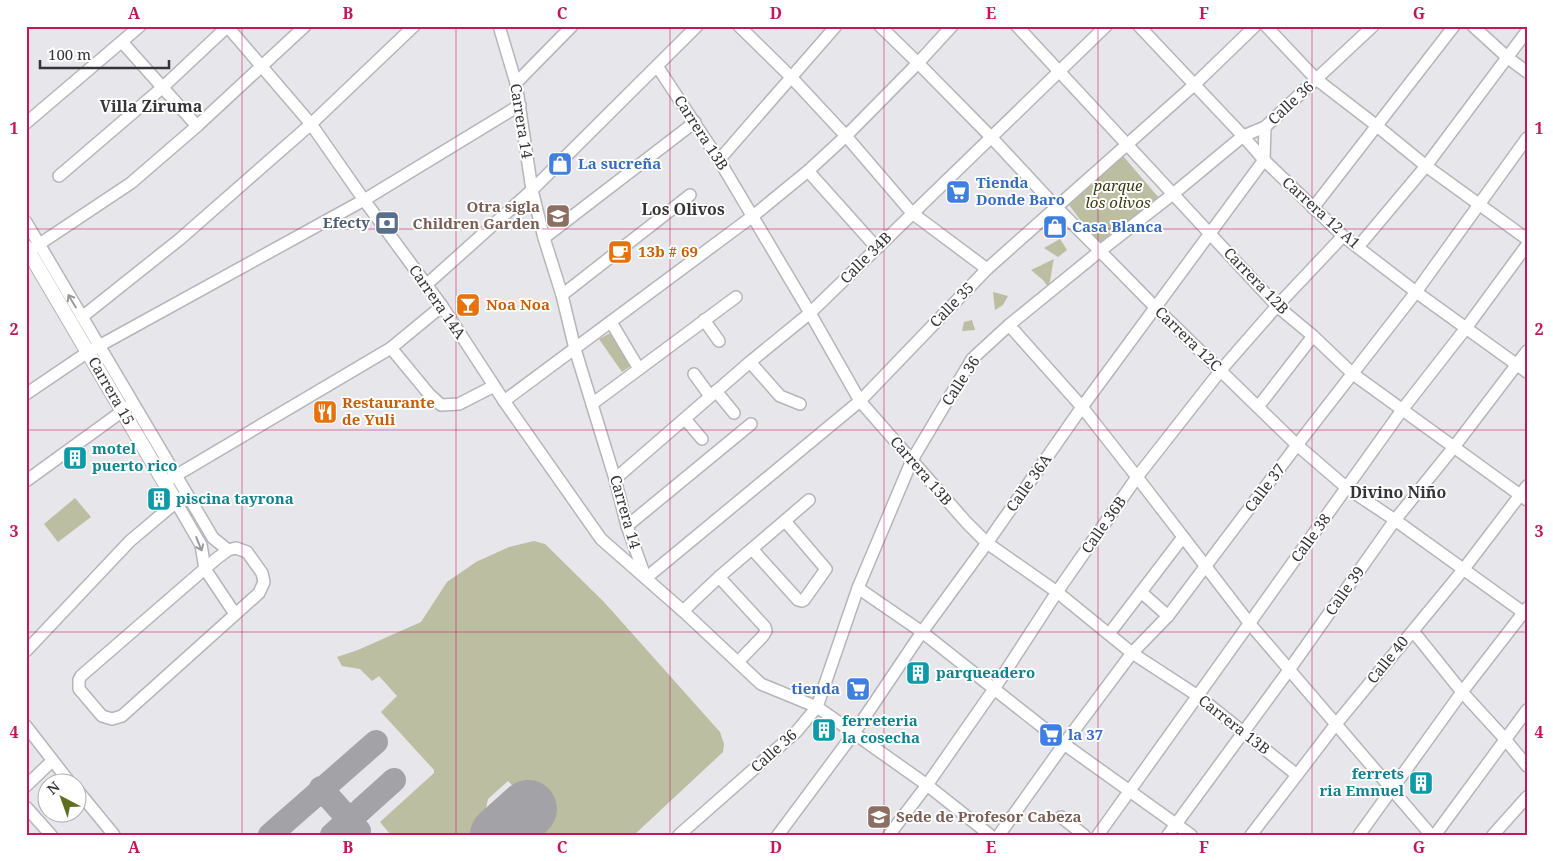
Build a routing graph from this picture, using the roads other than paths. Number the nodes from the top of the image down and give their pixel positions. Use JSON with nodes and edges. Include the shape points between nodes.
{"nodes":[{"id":1,"x":140,"y":26,"type":"edge"},
{"id":2,"x":227,"y":26,"type":"edge"},
{"id":3,"x":305,"y":26,"type":"edge"},
{"id":4,"x":414,"y":26,"type":"edge"},
{"id":5,"x":499,"y":26,"type":"edge"},
{"id":6,"x":572,"y":26,"type":"edge"},
{"id":7,"x":697,"y":26,"type":"edge"},
{"id":8,"x":739,"y":26,"type":"edge"},
{"id":9,"x":836,"y":26,"type":"edge"},
{"id":10,"x":880,"y":26,"type":"edge"},
{"id":11,"x":952,"y":26,"type":"edge"},
{"id":12,"x":1017,"y":26,"type":"edge"},
{"id":13,"x":1106,"y":26,"type":"edge"},
{"id":14,"x":1139,"y":26,"type":"edge"},
{"id":15,"x":1255,"y":26,"type":"edge"},
{"id":16,"x":1266,"y":26,"type":"edge"},
{"id":17,"x":1374,"y":26,"type":"edge"},
{"id":18,"x":1454,"y":26,"type":"edge"},
{"id":19,"x":1473,"y":26,"type":"edge"},
{"id":20,"x":1527,"y":31,"type":"edge"},
{"id":21,"x":122,"y":42,"type":"junction"},
{"id":22,"x":1508,"y":58,"type":"junction"},
{"id":23,"x":918,"y":63,"type":"junction"},
{"id":24,"x":262,"y":66,"type":"junction"},
{"id":25,"x":657,"y":66,"type":"junction"},
{"id":26,"x":1059,"y":71,"type":"junction"},
{"id":27,"x":1527,"y":72,"type":"edge"},
{"id":28,"x":791,"y":77,"type":"junction"},
{"id":29,"x":1316,"y":79,"type":"junction"},
{"id":30,"x":516,"y":83,"type":"junction"},
{"id":31,"x":1194,"y":85,"type":"junction"},
{"id":32,"x":163,"y":86,"type":"junction"},
{"id":33,"x":520,"y":105,"type":"junction"},
{"id":34,"x":695,"y":122,"type":"junction"},
{"id":35,"x":26,"y":123,"type":"edge"},
{"id":36,"x":311,"y":124,"type":"junction"},
{"id":37,"x":197,"y":126,"type":"junction"},
{"id":38,"x":1377,"y":126,"type":"junction"},
{"id":39,"x":1265,"y":127,"type":"junction"},
{"id":40,"x":846,"y":136,"type":"junction"},
{"id":41,"x":1243,"y":136,"type":"junction"},
{"id":42,"x":991,"y":137,"type":"junction"},
{"id":43,"x":1527,"y":138,"type":"edge"},
{"id":44,"x":1128,"y":145,"type":"junction"},
{"id":45,"x":719,"y":160,"type":"junction"},
{"id":46,"x":1264,"y":160,"type":"junction"},
{"id":47,"x":1426,"y":166,"type":"junction"},
{"id":48,"x":808,"y":171,"type":"junction"},
{"id":49,"x":59,"y":176,"type":"dead end"},
{"id":50,"x":532,"y":190,"type":"junction"},
{"id":51,"x":1173,"y":194,"type":"junction"},
{"id":52,"x":690,"y":195,"type":"dead end"},
{"id":53,"x":364,"y":200,"type":"junction"},
{"id":54,"x":1479,"y":205,"type":"junction"},
{"id":55,"x":1057,"y":208,"type":"junction"},
{"id":56,"x":1313,"y":208,"type":"junction"},
{"id":57,"x":912,"y":213,"type":"junction"},
{"id":58,"x":753,"y":216,"type":"junction"},
{"id":59,"x":26,"y":222,"type":"edge"},
{"id":60,"x":1210,"y":232,"type":"junction"},
{"id":61,"x":1343,"y":236,"type":"junction"},
{"id":62,"x":544,"y":238,"type":"junction"},
{"id":63,"x":1527,"y":239,"type":"edge"},
{"id":64,"x":1527,"y":244,"type":"edge"},
{"id":65,"x":31,"y":247,"type":"edge"},
{"id":66,"x":1358,"y":247,"type":"junction"},
{"id":67,"x":877,"y":248,"type":"junction"},
{"id":68,"x":1100,"y":251,"type":"junction"},
{"id":69,"x":987,"y":269,"type":"junction"},
{"id":70,"x":426,"y":285,"type":"junction"},
{"id":71,"x":1416,"y":292,"type":"junction"},
{"id":72,"x":562,"y":295,"type":"junction"},
{"id":73,"x":736,"y":297,"type":"dead end"},
{"id":74,"x":442,"y":306,"type":"junction"},
{"id":75,"x":1277,"y":306,"type":"junction"},
{"id":76,"x":1156,"y":308,"type":"junction"},
{"id":77,"x":810,"y":313,"type":"junction"},
{"id":78,"x":82,"y":316,"type":"junction"},
{"id":79,"x":704,"y":320,"type":"junction"},
{"id":80,"x":611,"y":322,"type":"junction"},
{"id":81,"x":1010,"y":325,"type":"junction"},
{"id":82,"x":1466,"y":328,"type":"junction"},
{"id":83,"x":1313,"y":336,"type":"junction"},
{"id":84,"x":720,"y":341,"type":"dead end"},
{"id":85,"x":391,"y":348,"type":"junction"},
{"id":86,"x":94,"y":349,"type":"junction"},
{"id":87,"x":575,"y":349,"type":"junction"},
{"id":88,"x":1527,"y":351,"type":"edge"},
{"id":89,"x":750,"y":362,"type":"junction"},
{"id":90,"x":1517,"y":365,"type":"junction"},
{"id":91,"x":639,"y":369,"type":"junction"},
{"id":92,"x":1221,"y":370,"type":"junction"},
{"id":93,"x":1527,"y":372,"type":"edge"},
{"id":94,"x":694,"y":374,"type":"dead end"},
{"id":95,"x":1353,"y":374,"type":"junction"},
{"id":96,"x":494,"y":386,"type":"junction"},
{"id":97,"x":26,"y":394,"type":"edge"},
{"id":98,"x":713,"y":394,"type":"junction"},
{"id":99,"x":860,"y":400,"type":"junction"},
{"id":100,"x":504,"y":401,"type":"junction"},
{"id":101,"x":592,"y":404,"type":"junction"},
{"id":102,"x":800,"y":404,"type":"dead end"},
{"id":103,"x":1258,"y":406,"type":"junction"},
{"id":104,"x":128,"y":407,"type":"junction"},
{"id":105,"x":1082,"y":407,"type":"junction"},
{"id":106,"x":1402,"y":410,"type":"junction"},
{"id":107,"x":734,"y":413,"type":"dead end"},
{"id":108,"x":684,"y":419,"type":"junction"},
{"id":109,"x":751,"y":424,"type":"dead end"},
{"id":110,"x":702,"y":439,"type":"dead end"},
{"id":111,"x":1297,"y":445,"type":"junction"},
{"id":112,"x":1454,"y":447,"type":"junction"},
{"id":113,"x":912,"y":460,"type":"junction"},
{"id":114,"x":1137,"y":477,"type":"junction"},
{"id":115,"x":615,"y":478,"type":"junction"},
{"id":116,"x":170,"y":479,"type":"junction"},
{"id":117,"x":26,"y":481,"type":"edge"},
{"id":118,"x":1347,"y":488,"type":"junction"},
{"id":119,"x":1525,"y":494,"type":"edge"},
{"id":120,"x":181,"y":498,"type":"junction"},
{"id":121,"x":809,"y":500,"type":"dead end"},
{"id":122,"x":1395,"y":520,"type":"junction"},
{"id":123,"x":785,"y":521,"type":"junction"},
{"id":124,"x":627,"y":526,"type":"junction"},
{"id":125,"x":1182,"y":537,"type":"junction"},
{"id":126,"x":988,"y":543,"type":"junction"},
{"id":127,"x":752,"y":549,"type":"junction"},
{"id":128,"x":228,"y":550,"type":"junction"},
{"id":129,"x":1205,"y":567,"type":"junction"},
{"id":130,"x":205,"y":569,"type":"junction"},
{"id":131,"x":1463,"y":570,"type":"junction"},
{"id":132,"x":719,"y":577,"type":"junction"},
{"id":133,"x":646,"y":578,"type":"junction"},
{"id":134,"x":858,"y":588,"type":"junction"},
{"id":135,"x":1057,"y":592,"type":"junction"},
{"id":136,"x":1140,"y":592,"type":"junction"},
{"id":137,"x":683,"y":611,"type":"junction"},
{"id":138,"x":1526,"y":612,"type":"edge"},
{"id":139,"x":235,"y":614,"type":"junction"},
{"id":140,"x":1168,"y":616,"type":"junction"},
{"id":141,"x":1250,"y":624,"type":"junction"},
{"id":142,"x":1413,"y":631,"type":"junction"},
{"id":143,"x":922,"y":632,"type":"junction"},
{"id":144,"x":1109,"y":634,"type":"junction"},
{"id":145,"x":26,"y":651,"type":"edge"},
{"id":146,"x":1132,"y":653,"type":"junction"},
{"id":147,"x":738,"y":662,"type":"junction"},
{"id":148,"x":1289,"y":670,"type":"junction"},
{"id":149,"x":994,"y":689,"type":"junction"},
{"id":150,"x":1462,"y":692,"type":"junction"},
{"id":151,"x":1198,"y":696,"type":"junction"},
{"id":152,"x":817,"y":707,"type":"junction"},
{"id":153,"x":1527,"y":710,"type":"edge"},
{"id":154,"x":1336,"y":724,"type":"junction"},
{"id":155,"x":26,"y":726,"type":"edge"},
{"id":156,"x":854,"y":733,"type":"junction"},
{"id":157,"x":1244,"y":733,"type":"junction"},
{"id":158,"x":1505,"y":739,"type":"junction"},
{"id":159,"x":1064,"y":744,"type":"junction"},
{"id":160,"x":52,"y":761,"type":"junction"},
{"id":161,"x":1527,"y":766,"type":"edge"},
{"id":162,"x":63,"y":774,"type":"edge"},
{"id":163,"x":1297,"y":775,"type":"junction"},
{"id":164,"x":927,"y":785,"type":"junction"},
{"id":165,"x":26,"y":786,"type":"edge"},
{"id":166,"x":1391,"y":789,"type":"junction"},
{"id":167,"x":1131,"y":791,"type":"junction"},
{"id":168,"x":1527,"y":797,"type":"edge"},
{"id":169,"x":88,"y":803,"type":"edge"},
{"id":170,"x":26,"y":807,"type":"edge"},
{"id":171,"x":1061,"y":817,"type":"dead end"},
{"id":172,"x":1176,"y":824,"type":"junction"},
{"id":173,"x":51,"y":835,"type":"edge"},
{"id":174,"x":114,"y":835,"type":"edge"},
{"id":175,"x":679,"y":835,"type":"edge"},
{"id":176,"x":778,"y":835,"type":"edge"},
{"id":177,"x":889,"y":835,"type":"edge"},
{"id":178,"x":990,"y":835,"type":"edge"},
{"id":179,"x":999,"y":835,"type":"edge"},
{"id":180,"x":1084,"y":835,"type":"edge"},
{"id":181,"x":1098,"y":835,"type":"edge"},
{"id":182,"x":1168,"y":835,"type":"edge"},
{"id":183,"x":1191,"y":835,"type":"edge"},
{"id":184,"x":1251,"y":835,"type":"edge"},
{"id":185,"x":1359,"y":835,"type":"edge"},
{"id":186,"x":1431,"y":835,"type":"edge"},
{"id":187,"x":1435,"y":835,"type":"edge"},
{"id":188,"x":1493,"y":835,"type":"edge"}],
"edges":[{"from":1,"to":21,"type":"street"},
{"from":2,"to":24,"type":"street","name":"Carrera 14A"},
{"from":2,"to":32,"type":"street"},
{"from":3,"to":24,"type":"street"},
{"from":4,"to":36,"type":"street"},
{"from":5,"to":30,"type":"street","name":"Carrera 14"},
{"from":6,"to":30,"type":"street"},
{"from":7,"to":25,"type":"street"},
{"from":8,"to":28,"type":"street"},
{"from":9,"to":28,"type":"street"},
{"from":10,"to":23,"type":"street","name":"Carrera 12C"},
{"from":11,"to":23,"type":"street"},
{"from":12,"to":26,"type":"street","name":"Carrera 12B"},
{"from":13,"to":26,"type":"street","name":"Calle 34B"},
{"from":14,"to":31,"type":"street","name":"Carrera 12 A1"},
{"from":15,"to":31,"type":"street","name":"Calle 35"},
{"from":16,"to":29,"type":"street"},
{"from":17,"to":29,"type":"street","name":"Calle 36"},
{"from":18,"to":38,"type":"street"},
{"from":19,"to":22,"type":"street"},
{"from":20,"to":22,"type":"street"},
{"from":21,"to":32,"type":"street"},
{"from":21,"to":35,"type":"street"},
{"from":22,"to":27,"type":"street"},
{"from":22,"to":47,"type":"street"},
{"from":23,"to":40,"type":"street"},
{"from":23,"to":42,"type":"street","name":"Carrera 12C"},
{"from":24,"to":36,"type":"street","name":"Carrera 14A"},
{"from":24,"to":37,"type":"street"},
{"from":25,"to":34,"type":"street","name":"Carrera 13B"},
{"from":25,"to":50,"type":"street"},
{"from":26,"to":42,"type":"street","name":"Calle 34B"},
{"from":26,"to":44,"type":"street","name":"Carrera 12B"},
{"from":28,"to":40,"type":"street"},
{"from":28,"to":45,"type":"street"},
{"from":29,"to":38,"type":"street"},
{"from":29,"to":39,"type":"street","name":"Calle 36"},
{"from":30,"to":33,"type":"street","name":"Carrera 14"},
{"from":31,"to":41,"type":"street","name":"Carrera 12 A1"},
{"from":31,"to":44,"type":"street","name":"Calle 35"},
{"from":32,"to":37,"type":"street"},
{"from":32,"to":49,"type":"street"},
{"from":33,"to":50,"type":"street","name":"Carrera 14"},
{"from":33,"to":53,"type":"street"},
{"from":34,"to":45,"type":"street","name":"Carrera 13B"},
{"from":34,"to":62,"type":"street"},
{"from":36,"to":53,"type":"street","name":"Carrera 14A"},
{"from":36,"to":78,"type":"street","via":[[180,240]]},
{"from":37,"to":65,"type":"street","via":[[131,182]]},
{"from":38,"to":47,"type":"street"},
{"from":38,"to":56,"type":"street"},
{"from":39,"to":41,"type":"street","name":"Calle 36"},
{"from":39,"to":46,"type":"street"},
{"from":40,"to":48,"type":"street"},
{"from":40,"to":57,"type":"street"},
{"from":41,"to":46,"type":"street","name":"Carrera 12 A1"},
{"from":41,"to":51,"type":"street","name":"Calle 36"},
{"from":42,"to":55,"type":"street","name":"Carrera 12C"},
{"from":42,"to":57,"type":"street","name":"Calle 34B"},
{"from":43,"to":54,"type":"street","name":"Calle 37"},
{"from":44,"to":51,"type":"street","name":"Carrera 12B"},
{"from":44,"to":55,"type":"street","name":"Calle 35"},
{"from":45,"to":58,"type":"street","name":"Carrera 13B"},
{"from":46,"to":56,"type":"street","name":"Carrera 12 A1"},
{"from":46,"to":60,"type":"street","name":"Calle 36A"},
{"from":47,"to":54,"type":"street"},
{"from":47,"to":66,"type":"street"},
{"from":48,"to":58,"type":"street"},
{"from":48,"to":67,"type":"street"},
{"from":50,"to":62,"type":"street","name":"Carrera 14"},
{"from":50,"to":70,"type":"street"},
{"from":51,"to":60,"type":"street","name":"Carrera 12B"},
{"from":51,"to":68,"type":"street","name":"Calle 36"},
{"from":52,"to":72,"type":"street"},
{"from":53,"to":70,"type":"street","name":"Carrera 14A"},
{"from":53,"to":86,"type":"street"},
{"from":54,"to":63,"type":"street"},
{"from":54,"to":71,"type":"street","name":"Calle 37"},
{"from":55,"to":68,"type":"street","name":"Carrera 12C"},
{"from":55,"to":69,"type":"street","name":"Calle 35"},
{"from":56,"to":61,"type":"street","name":"Carrera 12 A1"},
{"from":57,"to":67,"type":"street","name":"Calle 34B"},
{"from":57,"to":69,"type":"street"},
{"from":58,"to":77,"type":"street","name":"Carrera 13B"},
{"from":58,"to":80,"type":"street"},
{"from":59,"to":65,"type":"street","name":"Carrera 15"},
{"from":60,"to":75,"type":"street","name":"Carrera 12B"},
{"from":60,"to":76,"type":"street","name":"Calle 36A"},
{"from":61,"to":66,"type":"street","name":"Carrera 12 A1"},
{"from":61,"to":75,"type":"street","name":"Calle 36B"},
{"from":62,"to":72,"type":"street","name":"Carrera 14"},
{"from":64,"to":82,"type":"street","name":"Calle 38"},
{"from":78,"to":65,"type":"street","name":"Carrera 15","one_way":true},
{"from":65,"to":86,"type":"main road","name":"Carrera 15"},
{"from":66,"to":71,"type":"street","name":"Carrera 12 A1"},
{"from":67,"to":77,"type":"street","name":"Calle 34B"},
{"from":68,"to":76,"type":"street","name":"Carrera 12C"},
{"from":68,"to":81,"type":"street","name":"Calle 36"},
{"from":69,"to":99,"type":"street","name":"Calle 35"},
{"from":70,"to":74,"type":"street","name":"Carrera 14A"},
{"from":71,"to":82,"type":"street","name":"Carrera 12 A1"},
{"from":71,"to":95,"type":"street","name":"Calle 37"},
{"from":72,"to":87,"type":"street","name":"Carrera 14"},
{"from":73,"to":79,"type":"street"},
{"from":74,"to":85,"type":"street"},
{"from":74,"to":96,"type":"street","name":"Carrera 14A"},
{"from":75,"to":83,"type":"street","name":"Carrera 12B"},
{"from":75,"to":92,"type":"street","name":"Calle 36B"},
{"from":76,"to":92,"type":"street","name":"Carrera 12C"},
{"from":76,"to":105,"type":"street","name":"Calle 36A"},
{"from":77,"to":89,"type":"street","name":"Calle 34B"},
{"from":77,"to":99,"type":"street","name":"Carrera 13B"},
{"from":78,"to":86,"type":"street","name":"Carrera 15"},
{"from":79,"to":84,"type":"street"},
{"from":79,"to":91,"type":"street"},
{"from":80,"to":87,"type":"street"},
{"from":80,"to":91,"type":"street"},
{"from":81,"to":105,"type":"street"},
{"from":81,"to":113,"type":"street","name":"Calle 36","via":[[972,359]]},
{"from":82,"to":90,"type":"street","name":"Carrera 12 A1"},
{"from":82,"to":106,"type":"street","name":"Calle 38"},
{"from":83,"to":95,"type":"street","name":"Carrera 12B"},
{"from":83,"to":103,"type":"street"},
{"from":85,"to":96,"type":"street","via":[[441,405],[459,404]]},
{"from":85,"to":116,"type":"street"},
{"from":86,"to":97,"type":"street"},
{"from":86,"to":104,"type":"main road","name":"Carrera 15"},
{"from":87,"to":100,"type":"street"},
{"from":87,"to":101,"type":"street","name":"Carrera 14"},
{"from":88,"to":90,"type":"street","name":"Calle 39"},
{"from":89,"to":98,"type":"street","name":"Calle 34B"},
{"from":89,"to":102,"type":"street","via":[[780,396]]},
{"from":90,"to":93,"type":"street","name":"Carrera 12 A1"},
{"from":90,"to":112,"type":"street","name":"Calle 39"},
{"from":91,"to":101,"type":"street"},
{"from":92,"to":103,"type":"street","name":"Carrera 12C"},
{"from":92,"to":114,"type":"street","name":"Calle 36B"},
{"from":94,"to":98,"type":"street"},
{"from":95,"to":106,"type":"street","name":"Carrera 12B"},
{"from":95,"to":111,"type":"street","name":"Calle 37"},
{"from":96,"to":100,"type":"street","name":"Carrera 14A"},
{"from":98,"to":107,"type":"street"},
{"from":98,"to":108,"type":"street","name":"Calle 34B"},
{"from":99,"to":113,"type":"street","name":"Carrera 13B"},
{"from":99,"to":133,"type":"street","name":"Calle 35"},
{"from":100,"to":133,"type":"street","name":"Carrera 14A","via":[[601,539]]},
{"from":101,"to":115,"type":"street","name":"Carrera 14"},
{"from":103,"to":111,"type":"street","name":"Carrera 12C"},
{"from":104,"to":116,"type":"main road","name":"Carrera 15"},
{"from":104,"to":117,"type":"street"},
{"from":105,"to":114,"type":"street"},
{"from":105,"to":126,"type":"street","name":"Calle 36A"},
{"from":106,"to":112,"type":"street","name":"Carrera 12B"},
{"from":106,"to":118,"type":"street","name":"Calle 38"},
{"from":108,"to":110,"type":"street"},
{"from":108,"to":115,"type":"street","name":"Calle 34B"},
{"from":109,"to":124,"type":"street"},
{"from":111,"to":118,"type":"street","name":"Carrera 12C"},
{"from":111,"to":129,"type":"street","name":"Calle 37"},
{"from":112,"to":119,"type":"street","name":"Carrera 12B"},
{"from":112,"to":122,"type":"street","name":"Calle 39"},
{"from":113,"to":126,"type":"street","name":"Carrera 13B"},
{"from":113,"to":134,"type":"street","name":"Calle 36"},
{"from":114,"to":125,"type":"street"},
{"from":114,"to":135,"type":"street","name":"Calle 36B"},
{"from":115,"to":124,"type":"street","name":"Carrera 14"},
{"from":116,"to":120,"type":"main road","name":"Carrera 15"},
{"from":118,"to":122,"type":"street","name":"Carrera 12C"},
{"from":118,"to":141,"type":"street","name":"Calle 38"},
{"from":119,"to":131,"type":"street","name":"Calle 40"},
{"from":120,"to":128,"type":"street","name":"Carrera 15","via":[[213,538]]},
{"from":120,"to":130,"type":"street","name":"Carrera 15","one_way":true,"via":[[202,545]]},
{"from":120,"to":145,"type":"street","via":[[130,541]]},
{"from":121,"to":123,"type":"street"},
{"from":122,"to":131,"type":"street","name":"Carrera 12C"},
{"from":122,"to":148,"type":"street","name":"Calle 39"},
{"from":123,"to":127,"type":"street"},
{"from":123,"to":127,"type":"street","via":[[826,569],[802,602]]},
{"from":124,"to":133,"type":"street","name":"Carrera 14"},
{"from":125,"to":129,"type":"street"},
{"from":125,"to":136,"type":"street"},
{"from":126,"to":135,"type":"street","name":"Carrera 13B"},
{"from":126,"to":143,"type":"street","name":"Calle 36A"},
{"from":127,"to":132,"type":"street"},
{"from":128,"to":130,"type":"street"},
{"from":128,"to":139,"type":"street","via":[[236,548],[247,552],[264,579],[259,593]]},
{"from":129,"to":140,"type":"street","name":"Calle 37"},
{"from":129,"to":141,"type":"street"},
{"from":130,"to":139,"type":"street","name":"Carrera 15"},
{"from":130,"to":139,"type":"street","via":[[82,676],[78,685],[81,693],[102,716],[112,719],[122,716]]},
{"from":131,"to":138,"type":"street","name":"Carrera 12C"},
{"from":131,"to":142,"type":"street","name":"Calle 40"},
{"from":132,"to":137,"type":"street"},
{"from":132,"to":147,"type":"street","via":[[765,626],[763,636]]},
{"from":133,"to":137,"type":"street","name":"Carrera 14"},
{"from":134,"to":143,"type":"street"},
{"from":134,"to":152,"type":"street","name":"Calle 36"},
{"from":135,"to":144,"type":"street","name":"Carrera 13B"},
{"from":135,"to":149,"type":"street","name":"Calle 36B"},
{"from":136,"to":140,"type":"street"},
{"from":136,"to":144,"type":"street"},
{"from":137,"to":147,"type":"street","name":"Carrera 14"},
{"from":138,"to":150,"type":"street"},
{"from":140,"to":146,"type":"street","name":"Calle 37"},
{"from":141,"to":148,"type":"street"},
{"from":141,"to":151,"type":"street","name":"Calle 38"},
{"from":142,"to":150,"type":"street"},
{"from":142,"to":154,"type":"street","name":"Calle 40"},
{"from":143,"to":149,"type":"street"},
{"from":143,"to":156,"type":"street","name":"Calle 36A"},
{"from":144,"to":146,"type":"street","name":"Carrera 13B"},
{"from":146,"to":151,"type":"street","name":"Carrera 13B"},
{"from":146,"to":159,"type":"street","name":"Calle 37"},
{"from":147,"to":152,"type":"street","name":"Carrera 14","via":[[762,684]]},
{"from":148,"to":154,"type":"street"},
{"from":148,"to":157,"type":"street","name":"Calle 39"},
{"from":149,"to":159,"type":"street"},
{"from":149,"to":164,"type":"street","name":"Calle 36B"},
{"from":150,"to":158,"type":"street"},
{"from":150,"to":166,"type":"street"},
{"from":151,"to":157,"type":"street","name":"Carrera 13B"},
{"from":151,"to":167,"type":"street","name":"Calle 38"},
{"from":152,"to":156,"type":"street","name":"Carrera 14"},
{"from":152,"to":175,"type":"street","name":"Calle 36","via":[[797,730]]},
{"from":153,"to":158,"type":"street"},
{"from":154,"to":163,"type":"street","name":"Calle 40"},
{"from":154,"to":166,"type":"street"},
{"from":155,"to":160,"type":"street"},
{"from":156,"to":164,"type":"street","name":"Carrera 14"},
{"from":156,"to":176,"type":"street","name":"Calle 36A"},
{"from":157,"to":163,"type":"street","name":"Carrera 13B"},
{"from":157,"to":172,"type":"street","name":"Calle 39"},
{"from":158,"to":161,"type":"street"},
{"from":158,"to":187,"type":"street"},
{"from":159,"to":167,"type":"street"},
{"from":159,"to":179,"type":"street","name":"Calle 37"},
{"from":160,"to":162,"type":"street"},
{"from":160,"to":165,"type":"street"},
{"from":163,"to":184,"type":"street","name":"Calle 40"},
{"from":164,"to":177,"type":"street","name":"Calle 36B"},
{"from":164,"to":178,"type":"street","name":"Carrera 14"},
{"from":166,"to":185,"type":"street"},
{"from":166,"to":186,"type":"street"},
{"from":167,"to":172,"type":"street"},
{"from":167,"to":181,"type":"street","name":"Calle 38"},
{"from":168,"to":188,"type":"street"},
{"from":169,"to":174,"type":"street"},
{"from":170,"to":173,"type":"street"},
{"from":171,"to":180,"type":"street"},
{"from":172,"to":182,"type":"street","name":"Calle 39"},
{"from":172,"to":183,"type":"street"}]}
